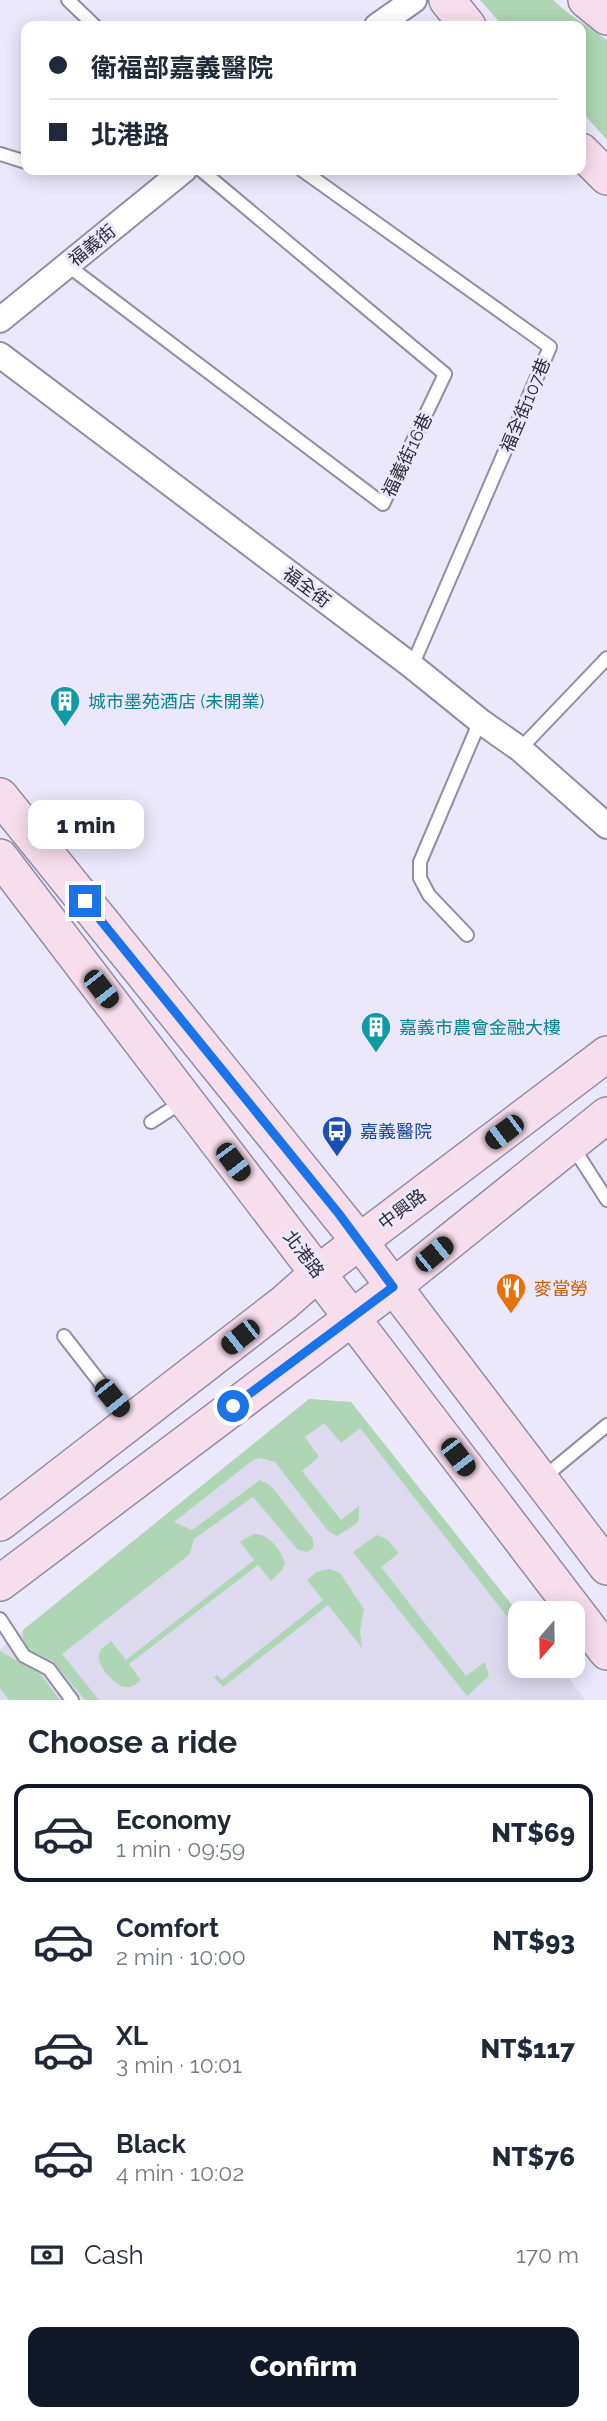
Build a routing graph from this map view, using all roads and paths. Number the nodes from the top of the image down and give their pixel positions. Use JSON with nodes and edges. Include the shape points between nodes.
{"nodes":[{"id":1,"x":68,"y":0,"type":"edge"},
{"id":2,"x":415,"y":0,"type":"edge"},
{"id":3,"x":447,"y":0,"type":"edge"},
{"id":4,"x":586,"y":0,"type":"edge"},
{"id":5,"x":607,"y":17,"type":"edge"},
{"id":6,"x":90,"y":21,"type":"edge"},
{"id":7,"x":384,"y":21,"type":"edge"},
{"id":8,"x":464,"y":21,"type":"edge"},
{"id":9,"x":0,"y":154,"type":"edge"},
{"id":10,"x":586,"y":156,"type":"edge"},
{"id":11,"x":21,"y":160,"type":"edge"},
{"id":12,"x":178,"y":175,"type":"edge"},
{"id":13,"x":207,"y":175,"type":"edge"},
{"id":14,"x":309,"y":175,"type":"edge"},
{"id":15,"x":607,"y":177,"type":"edge"},
{"id":16,"x":67,"y":265,"type":"junction"},
{"id":17,"x":0,"y":320,"type":"edge"},
{"id":18,"x":0,"y":355,"type":"edge"},
{"id":19,"x":607,"y":658,"type":"edge"},
{"id":20,"x":412,"y":666,"type":"junction"},
{"id":21,"x":480,"y":721,"type":"junction"},
{"id":22,"x":520,"y":750,"type":"junction"},
{"id":23,"x":0,"y":796,"type":"edge"},
{"id":24,"x":607,"y":826,"type":"edge"},
{"id":25,"x":0,"y":857,"type":"edge"},
{"id":26,"x":467,"y":935,"type":"dead end"},
{"id":27,"x":607,"y":1054,"type":"edge"},
{"id":28,"x":186,"y":1100,"type":"junction"},
{"id":29,"x":607,"y":1115,"type":"edge"},
{"id":30,"x":151,"y":1122,"type":"dead end"},
{"id":31,"x":571,"y":1144,"type":"junction"},
{"id":32,"x":607,"y":1200,"type":"edge"},
{"id":33,"x":360,"y":1241,"type":"junction"},
{"id":34,"x":318,"y":1273,"type":"junction"},
{"id":35,"x":393,"y":1287,"type":"junction"},
{"id":36,"x":352,"y":1318,"type":"junction"},
{"id":37,"x":64,"y":1336,"type":"dead end"},
{"id":38,"x":131,"y":1422,"type":"junction"},
{"id":39,"x":607,"y":1425,"type":"edge"},
{"id":40,"x":542,"y":1479,"type":"junction"},
{"id":41,"x":0,"y":1523,"type":"edge"},
{"id":42,"x":607,"y":1567,"type":"edge"},
{"id":43,"x":0,"y":1583,"type":"edge"},
{"id":44,"x":0,"y":1619,"type":"edge"},
{"id":45,"x":607,"y":1652,"type":"edge"},
{"id":46,"x":72,"y":1700,"type":"edge"}],
"edges":[{"from":1,"to":6,"type":"lane"},
{"from":2,"to":7,"type":"street"},
{"from":3,"to":8,"type":"main road"},
{"from":4,"to":5,"type":"main road"},
{"from":9,"to":11,"type":"lane"},
{"from":10,"to":15,"type":"main road"},
{"from":12,"to":16,"type":"street","name":"福義街"},
{"from":13,"to":16,"type":"lane","name":"福義街16巷","via":[[445,374],[383,504]]},
{"from":14,"to":20,"type":"lane","name":"福全街107巷","via":[[550,347]]},
{"from":16,"to":17,"type":"street","name":"福義街"},
{"from":18,"to":20,"type":"street","name":"福全街"},
{"from":19,"to":22,"type":"lane"},
{"from":20,"to":21,"type":"street","name":"福全街"},
{"from":21,"to":22,"type":"street","name":"福全街"},
{"from":21,"to":26,"type":"lane","via":[[420,862],[420,878],[429,895]]},
{"from":22,"to":24,"type":"street","name":"福全街"},
{"from":23,"to":33,"type":"main road"},
{"from":25,"to":28,"type":"main road","name":"北港路"},
{"from":27,"to":33,"type":"main road","name":"中興路"},
{"from":28,"to":30,"type":"lane"},
{"from":28,"to":34,"type":"main road","name":"北港路"},
{"from":29,"to":31,"type":"main road"},
{"from":31,"to":32,"type":"lane"},
{"from":31,"to":35,"type":"main road"},
{"from":33,"to":34,"type":"main road","name":"中興路"},
{"from":33,"to":35,"type":"main road"},
{"from":34,"to":36,"type":"main road","name":"北港路"},
{"from":34,"to":38,"type":"main road","name":"中興路"},
{"from":35,"to":36,"type":"main road"},
{"from":35,"to":40,"type":"main road"},
{"from":36,"to":43,"type":"main road"},
{"from":36,"to":45,"type":"main road","name":"北港路"},
{"from":37,"to":38,"type":"lane"},
{"from":38,"to":41,"type":"main road","name":"中興路"},
{"from":39,"to":40,"type":"lane"},
{"from":40,"to":42,"type":"main road"},
{"from":44,"to":46,"type":"lane","via":[[24,1656],[49,1669]]}]}
